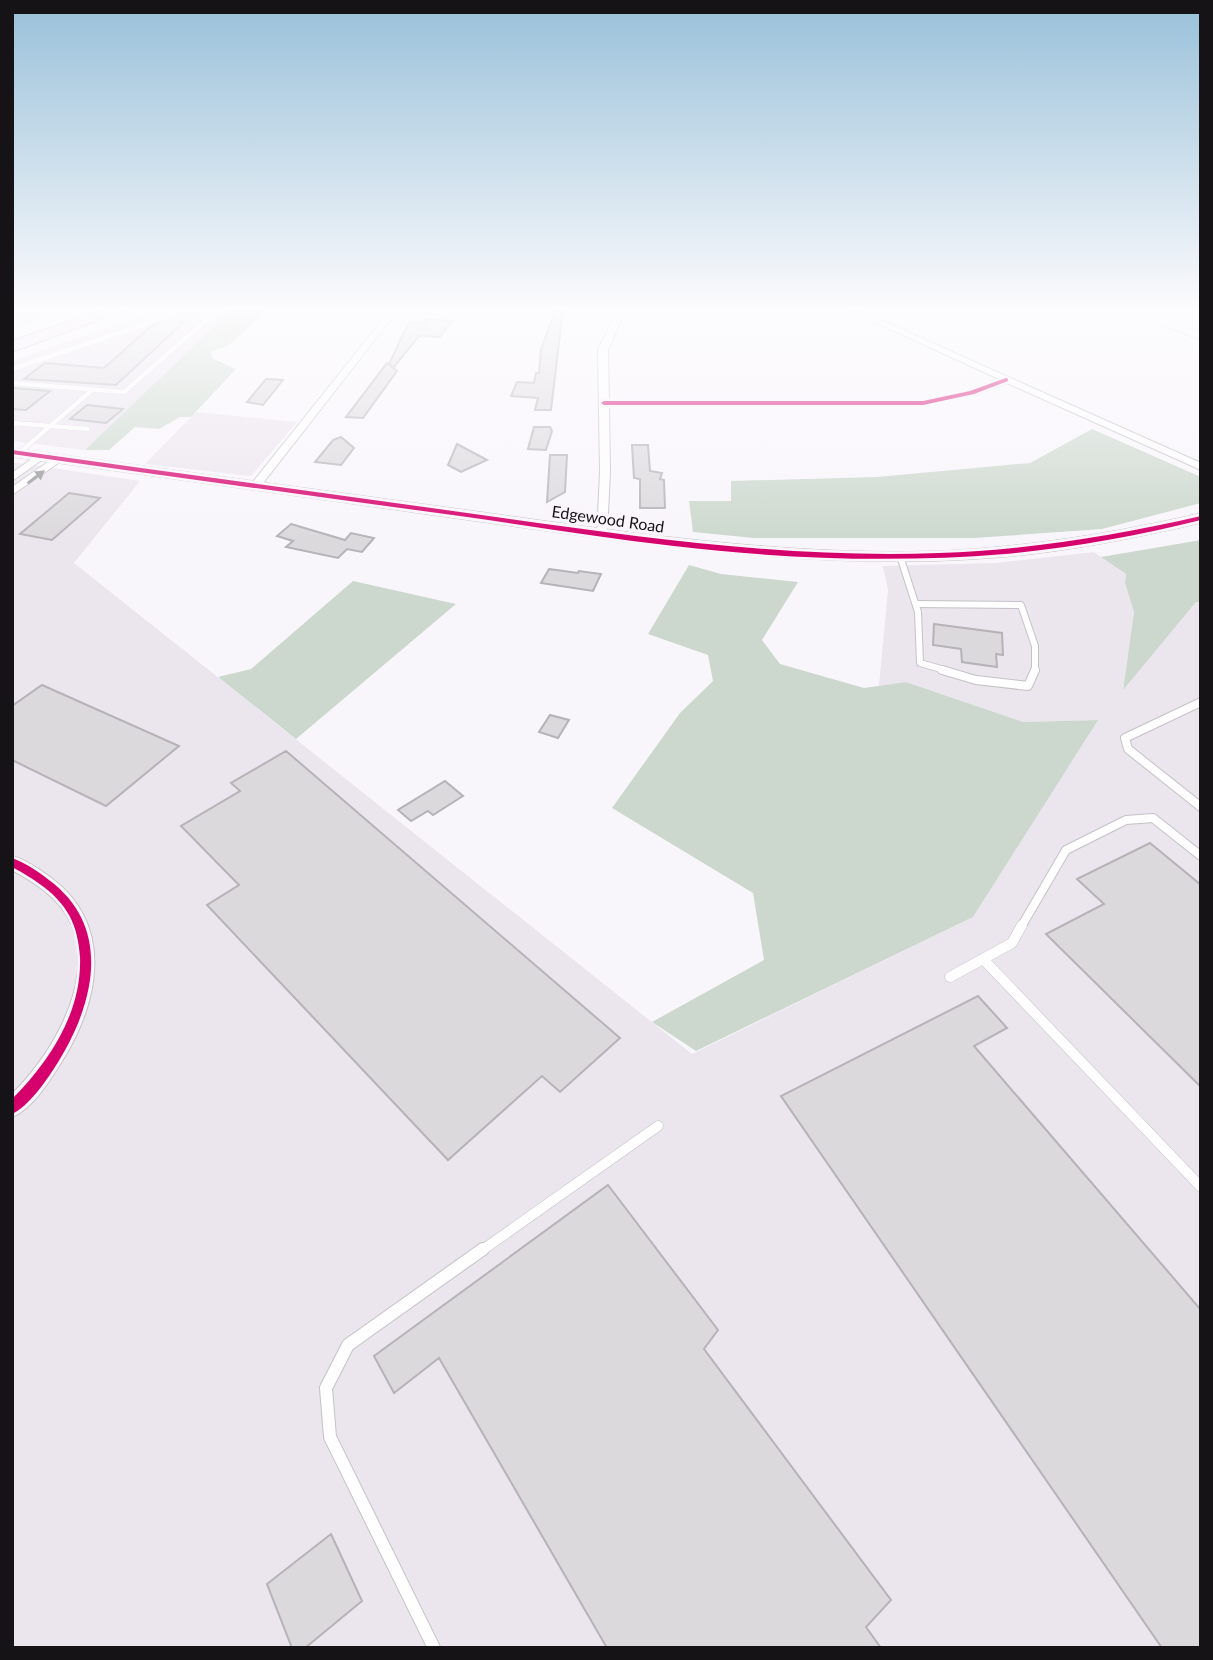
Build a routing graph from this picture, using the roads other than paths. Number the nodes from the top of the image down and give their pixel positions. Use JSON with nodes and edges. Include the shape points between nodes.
{"nodes":[{"id":1,"x":46,"y":386,"type":"edge"},
{"id":2,"x":130,"y":386,"type":"edge"},
{"id":3,"x":335,"y":386,"type":"edge"},
{"id":4,"x":604,"y":386,"type":"edge"},
{"id":5,"x":989,"y":386,"type":"edge"},
{"id":6,"x":1020,"y":386,"type":"edge"},
{"id":7,"x":91,"y":391,"type":"junction"},
{"id":8,"x":604,"y":402,"type":"junction"},
{"id":9,"x":12,"y":423,"type":"edge"},
{"id":10,"x":49,"y":427,"type":"junction"},
{"id":11,"x":88,"y":429,"type":"dead end"},
{"id":12,"x":15,"y":453,"type":"edge"},
{"id":13,"x":41,"y":457,"type":"junction"},
{"id":14,"x":59,"y":459,"type":"junction"},
{"id":15,"x":1201,"y":467,"type":"edge"},
{"id":16,"x":12,"y":478,"type":"edge"},
{"id":17,"x":257,"y":485,"type":"junction"},
{"id":18,"x":12,"y":492,"type":"edge"},
{"id":19,"x":1201,"y":518,"type":"edge"},
{"id":20,"x":601,"y":534,"type":"junction"},
{"id":21,"x":900,"y":556,"type":"junction"},
{"id":22,"x":916,"y":604,"type":"junction"},
{"id":23,"x":1201,"y":702,"type":"edge"},
{"id":24,"x":1201,"y":807,"type":"edge"},
{"id":25,"x":1201,"y":856,"type":"edge"},
{"id":26,"x":12,"y":862,"type":"edge"},
{"id":27,"x":983,"y":959,"type":"junction"},
{"id":28,"x":950,"y":977,"type":"dead end"},
{"id":29,"x":12,"y":1108,"type":"edge"},
{"id":30,"x":658,"y":1126,"type":"dead end"},
{"id":31,"x":1201,"y":1187,"type":"edge"},
{"id":32,"x":434,"y":1648,"type":"edge"}],
"edges":[{"from":1,"to":7,"type":"lane"},
{"from":2,"to":7,"type":"lane","via":[[124,392]]},
{"from":3,"to":17,"type":"street"},
{"from":4,"to":8,"type":"street"},
{"from":5,"to":8,"type":"street","via":[[923,403]]},
{"from":6,"to":15,"type":"street"},
{"from":7,"to":10,"type":"lane"},
{"from":8,"to":20,"type":"street"},
{"from":9,"to":10,"type":"lane"},
{"from":10,"to":11,"type":"lane"},
{"from":10,"to":12,"type":"lane"},
{"from":12,"to":13,"type":"main road","name":"Edgewood Road"},
{"from":13,"to":14,"type":"main road","name":"Edgewood Road"},
{"from":13,"to":16,"type":"street"},
{"from":14,"to":17,"type":"street","name":"Edgewood Road"},
{"from":18,"to":14,"type":"street","one_way":true},
{"from":17,"to":20,"type":"street","name":"Edgewood Road"},
{"from":19,"to":21,"type":"street","name":"Edgewood Road","via":[[1067,546]]},
{"from":20,"to":21,"type":"street","name":"Edgewood Road","via":[[775,554]]},
{"from":21,"to":22,"type":"lane"},
{"from":22,"to":22,"type":"lane","via":[[920,663],[976,680],[1028,686],[1037,673],[1036,645],[1021,605]]},
{"from":23,"to":24,"type":"lane","via":[[1125,738],[1128,749]]},
{"from":25,"to":27,"type":"lane","via":[[1153,818],[1126,820],[1066,850],[1012,943]]},
{"from":26,"to":29,"type":"street","via":[[42,878],[63,899],[78,922],[87,968],[66,1036]]},
{"from":27,"to":28,"type":"lane"},
{"from":27,"to":31,"type":"lane"},
{"from":30,"to":32,"type":"lane","via":[[348,1345],[326,1388],[330,1437]]}]}
